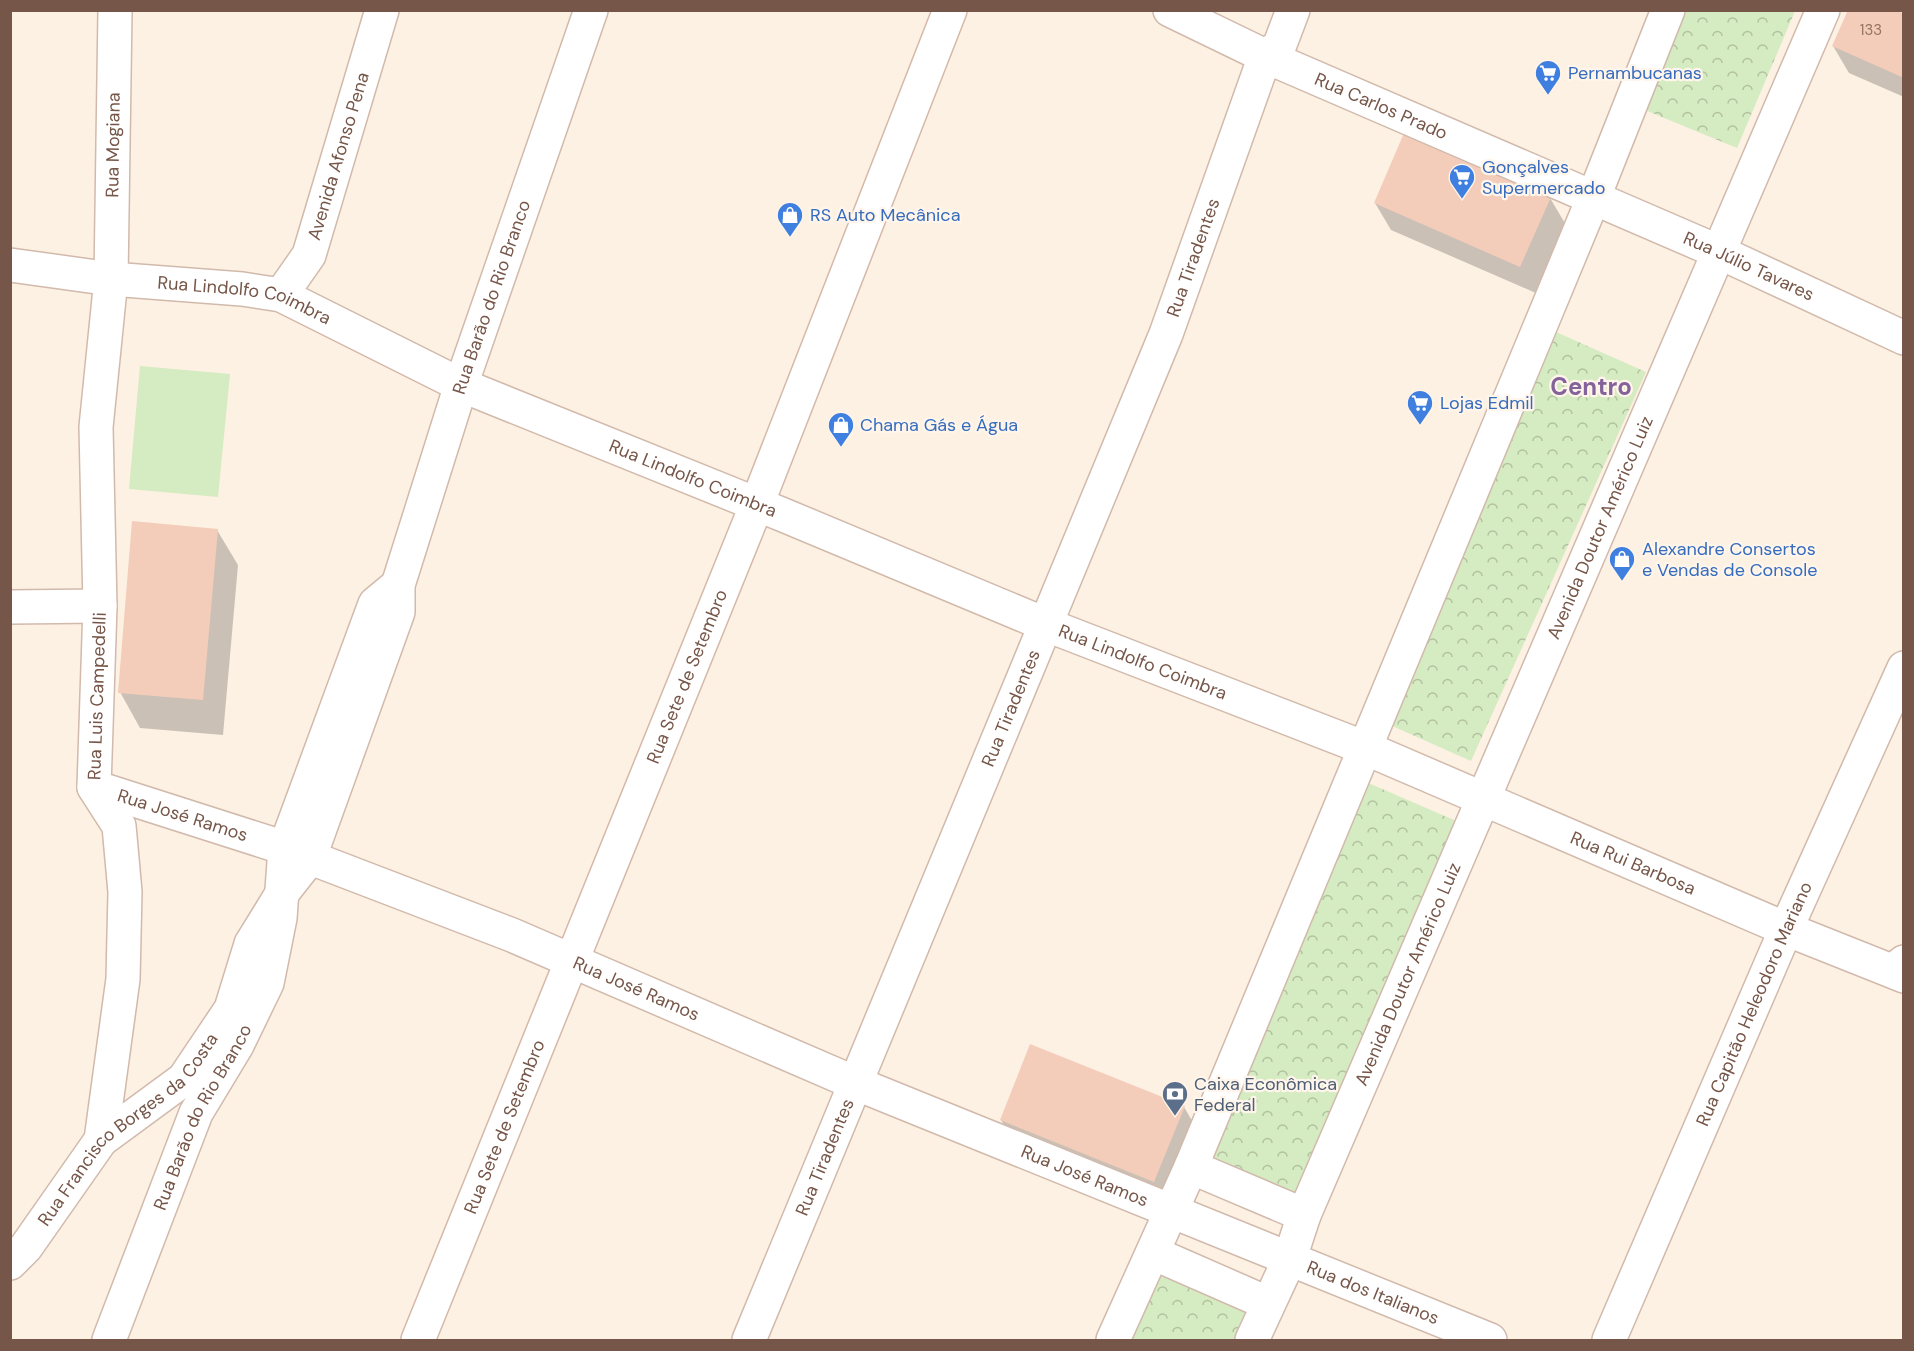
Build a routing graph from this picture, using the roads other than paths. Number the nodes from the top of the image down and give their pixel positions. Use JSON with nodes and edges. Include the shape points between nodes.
{"nodes":[{"id":1,"x":115,"y":10,"type":"edge"},
{"id":2,"x":382,"y":10,"type":"edge"},
{"id":3,"x":591,"y":10,"type":"edge"},
{"id":4,"x":950,"y":10,"type":"edge"},
{"id":5,"x":1170,"y":10,"type":"edge"},
{"id":6,"x":1293,"y":10,"type":"edge"},
{"id":7,"x":1668,"y":10,"type":"edge"},
{"id":8,"x":1823,"y":10,"type":"edge"},
{"id":9,"x":1265,"y":56,"type":"junction"},
{"id":10,"x":1593,"y":199,"type":"junction"},
{"id":11,"x":1719,"y":252,"type":"junction"},
{"id":12,"x":10,"y":266,"type":"edge"},
{"id":13,"x":111,"y":279,"type":"junction"},
{"id":14,"x":281,"y":295,"type":"junction"},
{"id":15,"x":1904,"y":338,"type":"edge"},
{"id":16,"x":461,"y":385,"type":"junction"},
{"id":17,"x":757,"y":504,"type":"junction"},
{"id":18,"x":100,"y":606,"type":"junction"},
{"id":19,"x":10,"y":607,"type":"edge"},
{"id":20,"x":1047,"y":625,"type":"junction"},
{"id":21,"x":1904,"y":668,"type":"edge"},
{"id":22,"x":1365,"y":748,"type":"junction"},
{"id":23,"x":94,"y":787,"type":"junction"},
{"id":24,"x":1484,"y":801,"type":"junction"},
{"id":25,"x":297,"y":854,"type":"junction"},
{"id":26,"x":283,"y":892,"type":"junction"},
{"id":27,"x":1786,"y":929,"type":"junction"},
{"id":28,"x":573,"y":963,"type":"junction"},
{"id":29,"x":1900,"y":970,"type":"edge"},
{"id":30,"x":855,"y":1083,"type":"junction"},
{"id":31,"x":101,"y":1140,"type":"junction"},
{"id":32,"x":1191,"y":1167,"type":"junction"},
{"id":33,"x":1172,"y":1211,"type":"junction"},
{"id":34,"x":1304,"y":1215,"type":"junction"},
{"id":35,"x":1154,"y":1253,"type":"junction"},
{"id":36,"x":1290,"y":1258,"type":"junction"},
{"id":37,"x":10,"y":1263,"type":"edge"},
{"id":38,"x":1267,"y":1303,"type":"junction"},
{"id":39,"x":109,"y":1341,"type":"edge"},
{"id":40,"x":418,"y":1341,"type":"edge"},
{"id":41,"x":749,"y":1341,"type":"edge"},
{"id":42,"x":1113,"y":1341,"type":"edge"},
{"id":43,"x":1252,"y":1341,"type":"edge"},
{"id":44,"x":1490,"y":1341,"type":"edge"},
{"id":45,"x":1609,"y":1341,"type":"edge"}],
"edges":[{"from":1,"to":13,"type":"street","name":"Rua Mogiana"},
{"from":2,"to":14,"type":"street","name":"Avenida Afonso Pena","via":[[309,255]]},
{"from":3,"to":16,"type":"street","name":"Rua Barão do Rio Branco"},
{"from":4,"to":17,"type":"street","name":"Rua Sete de Setembro"},
{"from":5,"to":9,"type":"street","name":"Rua Carlos Prado"},
{"from":6,"to":9,"type":"street","name":"Rua Tiradentes","via":[[1279,47]]},
{"from":7,"to":10,"type":"street"},
{"from":8,"to":11,"type":"street","name":"Avenida Doutor Américo Luiz"},
{"from":9,"to":10,"type":"street","name":"Rua Carlos Prado"},
{"from":9,"to":20,"type":"street","name":"Rua Tiradentes","via":[[1166,334]]},
{"from":10,"to":11,"type":"street","name":"Rua Júlio Tavares"},
{"from":10,"to":22,"type":"street"},
{"from":11,"to":15,"type":"street","name":"Rua Júlio Tavares"},
{"from":11,"to":24,"type":"street","name":"Avenida Doutor Américo Luiz"},
{"from":12,"to":13,"type":"street","name":"Rua Lindolfo Coimbra"},
{"from":13,"to":14,"type":"street","name":"Rua Lindolfo Coimbra"},
{"from":13,"to":18,"type":"street","name":"Rua Luis Campedelli","via":[[96,427]]},
{"from":14,"to":16,"type":"street","name":"Rua Lindolfo Coimbra"},
{"from":16,"to":17,"type":"street","name":"Rua Lindolfo Coimbra"},
{"from":16,"to":25,"type":"street","name":"Rua Barão do Rio Branco","via":[[398,585],[398,612]]},
{"from":17,"to":20,"type":"street","name":"Rua Lindolfo Coimbra"},
{"from":17,"to":28,"type":"street","name":"Rua Sete de Setembro"},
{"from":18,"to":19,"type":"street"},
{"from":18,"to":23,"type":"street","name":"Rua Luis Campedelli"},
{"from":20,"to":22,"type":"street","name":"Rua Lindolfo Coimbra"},
{"from":20,"to":30,"type":"street","name":"Rua Tiradentes"},
{"from":21,"to":27,"type":"street","name":"Rua Capitão Heleodoro Mariano"},
{"from":22,"to":24,"type":"street","name":"Rua Rui Barbosa"},
{"from":22,"to":32,"type":"street"},
{"from":23,"to":25,"type":"street","name":"Rua José Ramos"},
{"from":23,"to":31,"type":"street","name":"Rua Luis Campedelli","via":[[119,825],[125,892],[123,979]]},
{"from":24,"to":27,"type":"street","name":"Rua Rui Barbosa"},
{"from":24,"to":34,"type":"street","name":"Avenida Doutor Américo Luiz"},
{"from":25,"to":26,"type":"street","name":"Rua Barão do Rio Branco"},
{"from":25,"to":28,"type":"street","name":"Rua José Ramos","via":[[512,934]]},
{"from":26,"to":31,"type":"street","name":"Rua Francisco Borges da Costa","via":[[251,944],[231,1009],[184,1078]]},
{"from":26,"to":39,"type":"street","name":"Rua Barão do Rio Branco","via":[[267,983],[237,1045],[196,1113]]},
{"from":27,"to":29,"type":"street","name":"Rua Rui Barbosa"},
{"from":27,"to":45,"type":"street","name":"Rua Capitão Heleodoro Mariano"},
{"from":28,"to":30,"type":"street","name":"Rua José Ramos"},
{"from":28,"to":40,"type":"street","name":"Rua Sete de Setembro"},
{"from":30,"to":33,"type":"street","name":"Rua José Ramos"},
{"from":30,"to":41,"type":"street","name":"Rua Tiradentes"},
{"from":31,"to":37,"type":"street","name":"Rua Francisco Borges da Costa","via":[[34,1236]]},
{"from":32,"to":33,"type":"street"},
{"from":32,"to":34,"type":"street"},
{"from":33,"to":35,"type":"street"},
{"from":33,"to":36,"type":"street"},
{"from":34,"to":36,"type":"street","name":"Avenida Doutor Américo Luiz"},
{"from":35,"to":38,"type":"street"},
{"from":35,"to":42,"type":"street"},
{"from":36,"to":38,"type":"street","name":"Avenida Doutor Américo Luiz"},
{"from":36,"to":44,"type":"street","name":"Rua dos Italianos"},
{"from":38,"to":43,"type":"street","name":"Avenida Doutor Américo Luiz"}]}
